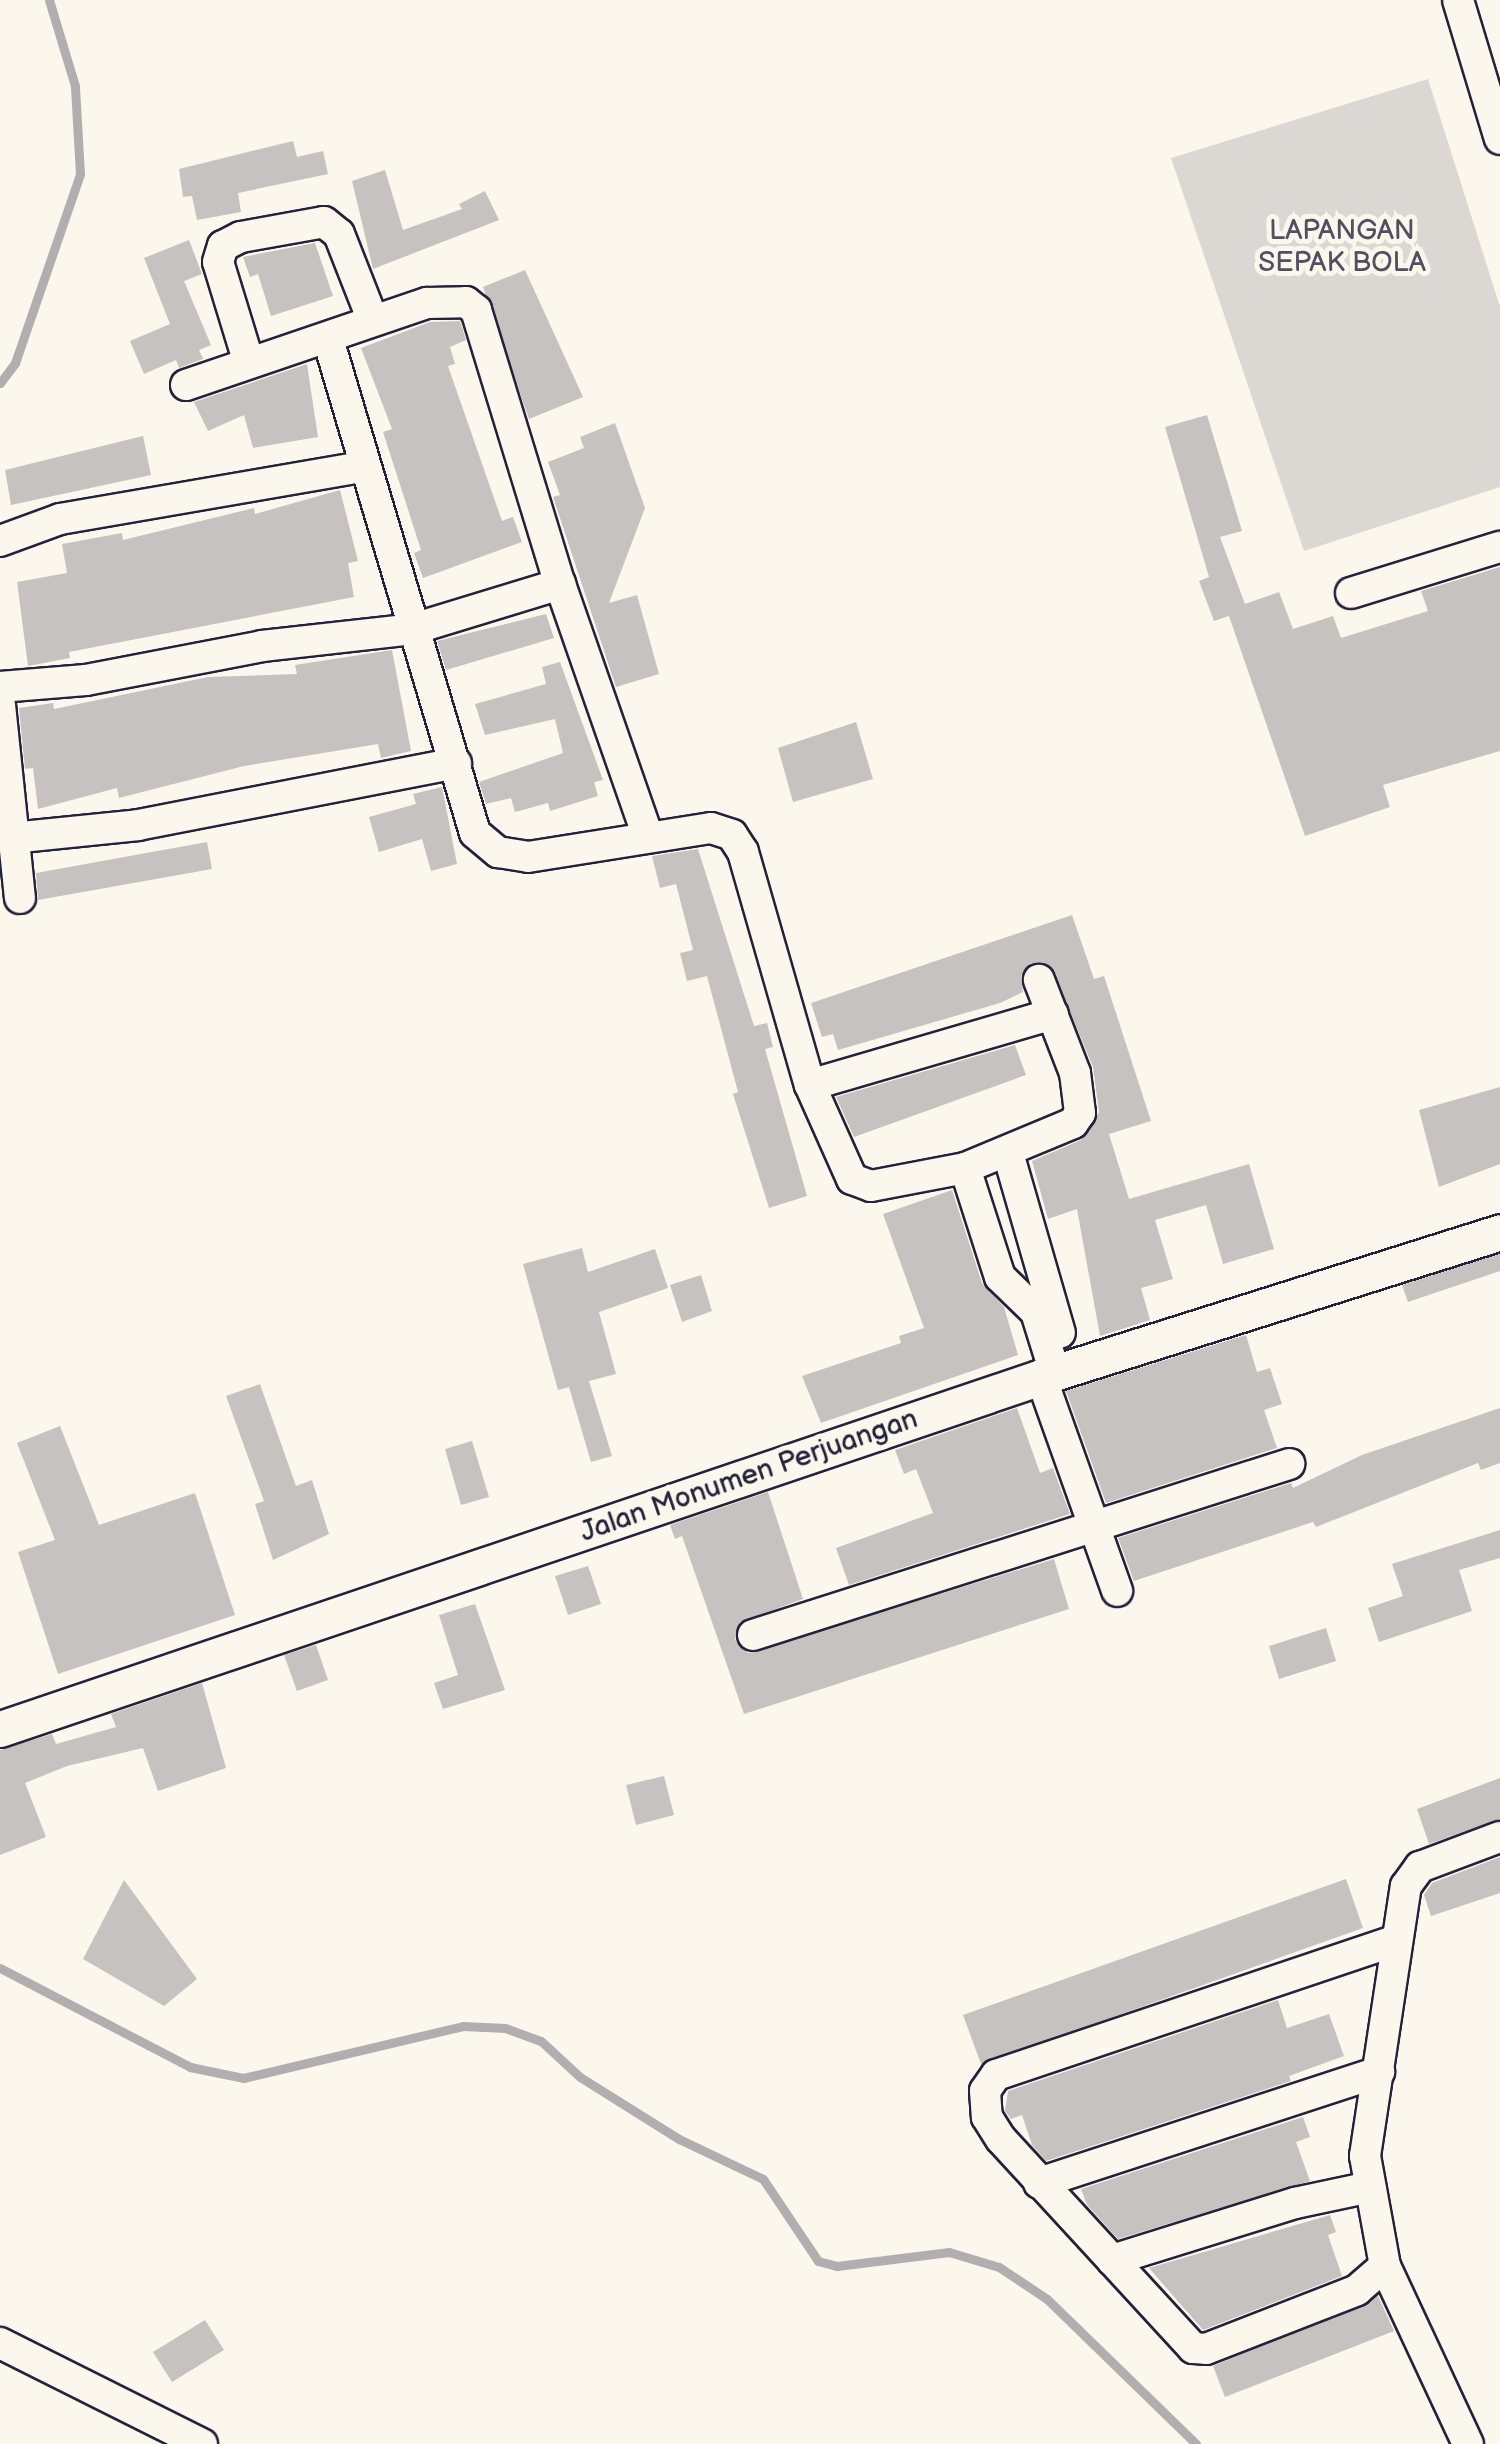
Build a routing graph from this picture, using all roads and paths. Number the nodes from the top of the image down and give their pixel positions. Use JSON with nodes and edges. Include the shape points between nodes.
{"nodes":[{"id":1,"x":1458,"y":0,"type":"edge"},
{"id":2,"x":1500,"y":139,"type":"edge"},
{"id":3,"x":372,"y":318,"type":"junction"},
{"id":4,"x":328,"y":339,"type":"junction"},
{"id":5,"x":248,"y":360,"type":"junction"},
{"id":6,"x":186,"y":385,"type":"dead end"},
{"id":7,"x":362,"y":467,"type":"junction"},
{"id":8,"x":0,"y":541,"type":"edge"},
{"id":9,"x":1500,"y":547,"type":"edge"},
{"id":10,"x":560,"y":584,"type":"junction"},
{"id":11,"x":1351,"y":593,"type":"dead end"},
{"id":12,"x":413,"y":629,"type":"junction"},
{"id":13,"x":0,"y":687,"type":"edge"},
{"id":14,"x":0,"y":705,"type":"edge"},
{"id":15,"x":456,"y":763,"type":"junction"},
{"id":16,"x":648,"y":836,"type":"junction"},
{"id":17,"x":12,"y":838,"type":"junction"},
{"id":18,"x":20,"y":898,"type":"dead end"},
{"id":19,"x":1039,"y":980,"type":"dead end"},
{"id":20,"x":1053,"y":1014,"type":"junction"},
{"id":21,"x":810,"y":1084,"type":"junction"},
{"id":22,"x":1008,"y":1153,"type":"junction"},
{"id":23,"x":965,"y":1168,"type":"junction"},
{"id":24,"x":1500,"y":1232,"type":"edge"},
{"id":25,"x":1055,"y":1373,"type":"junction"},
{"id":26,"x":1289,"y":1464,"type":"dead end"},
{"id":27,"x":1094,"y":1528,"type":"junction"},
{"id":28,"x":1117,"y":1591,"type":"dead end"},
{"id":29,"x":752,"y":1635,"type":"dead end"},
{"id":30,"x":0,"y":1729,"type":"edge"},
{"id":31,"x":1500,"y":1836,"type":"edge"},
{"id":32,"x":1397,"y":1940,"type":"junction"},
{"id":33,"x":1379,"y":2072,"type":"junction"},
{"id":34,"x":1039,"y":2183,"type":"junction"},
{"id":35,"x":1370,"y":2186,"type":"junction"},
{"id":36,"x":1112,"y":2260,"type":"junction"},
{"id":37,"x":1386,"y":2266,"type":"junction"},
{"id":38,"x":0,"y":2343,"type":"edge"},
{"id":39,"x":202,"y":2444,"type":"edge"},
{"id":40,"x":1468,"y":2444,"type":"edge"}],
"edges":[{"from":1,"to":2,"type":"street"},
{"from":3,"to":4,"type":"street"},
{"from":3,"to":5,"type":"street","via":[[338,234],[324,222],[241,237],[224,246],[218,262]]},
{"from":3,"to":10,"type":"street","via":[[453,301],[476,310]]},
{"from":4,"to":5,"type":"street"},
{"from":4,"to":7,"type":"street"},
{"from":5,"to":6,"type":"street"},
{"from":7,"to":8,"type":"street","via":[[60,519]]},
{"from":7,"to":12,"type":"street"},
{"from":9,"to":11,"type":"street"},
{"from":10,"to":12,"type":"street"},
{"from":10,"to":16,"type":"street"},
{"from":12,"to":13,"type":"street","via":[[262,646],[86,680]]},
{"from":12,"to":15,"type":"street"},
{"from":14,"to":17,"type":"street"},
{"from":15,"to":16,"type":"street","via":[[475,833],[498,852],[528,858]]},
{"from":15,"to":17,"type":"street","via":[[138,825]]},
{"from":16,"to":21,"type":"street","via":[[710,828],[732,835],[743,852]]},
{"from":17,"to":18,"type":"street"},
{"from":19,"to":20,"type":"street"},
{"from":20,"to":21,"type":"street"},
{"from":20,"to":22,"type":"street","via":[[1075,1073],[1080,1113]]},
{"from":21,"to":23,"type":"street","via":[[852,1179],[871,1186]]},
{"from":22,"to":23,"type":"street"},
{"from":22,"to":25,"type":"street"},
{"from":23,"to":25,"type":"street","via":[[1000,1278],[1036,1312]]},
{"from":24,"to":25,"type":"street","name":"Jalan Monumen Perjuangan"},
{"from":25,"to":27,"type":"street"},
{"from":25,"to":30,"type":"street","name":"Jalan Monumen Perjuangan"},
{"from":26,"to":27,"type":"street"},
{"from":27,"to":28,"type":"street"},
{"from":27,"to":29,"type":"street"},
{"from":31,"to":32,"type":"street","via":[[1411,1875]]},
{"from":32,"to":33,"type":"street"},
{"from":32,"to":34,"type":"street","via":[[996,2075],[985,2091],[987,2117]]},
{"from":33,"to":34,"type":"street"},
{"from":33,"to":35,"type":"street","via":[[1367,2136]]},
{"from":34,"to":36,"type":"street"},
{"from":35,"to":36,"type":"street","via":[[1295,2202]]},
{"from":35,"to":37,"type":"street"},
{"from":36,"to":37,"type":"street","via":[[1180,2337],[1206,2349],[1357,2290]]},
{"from":37,"to":40,"type":"street"},
{"from":38,"to":39,"type":"street"}]}
